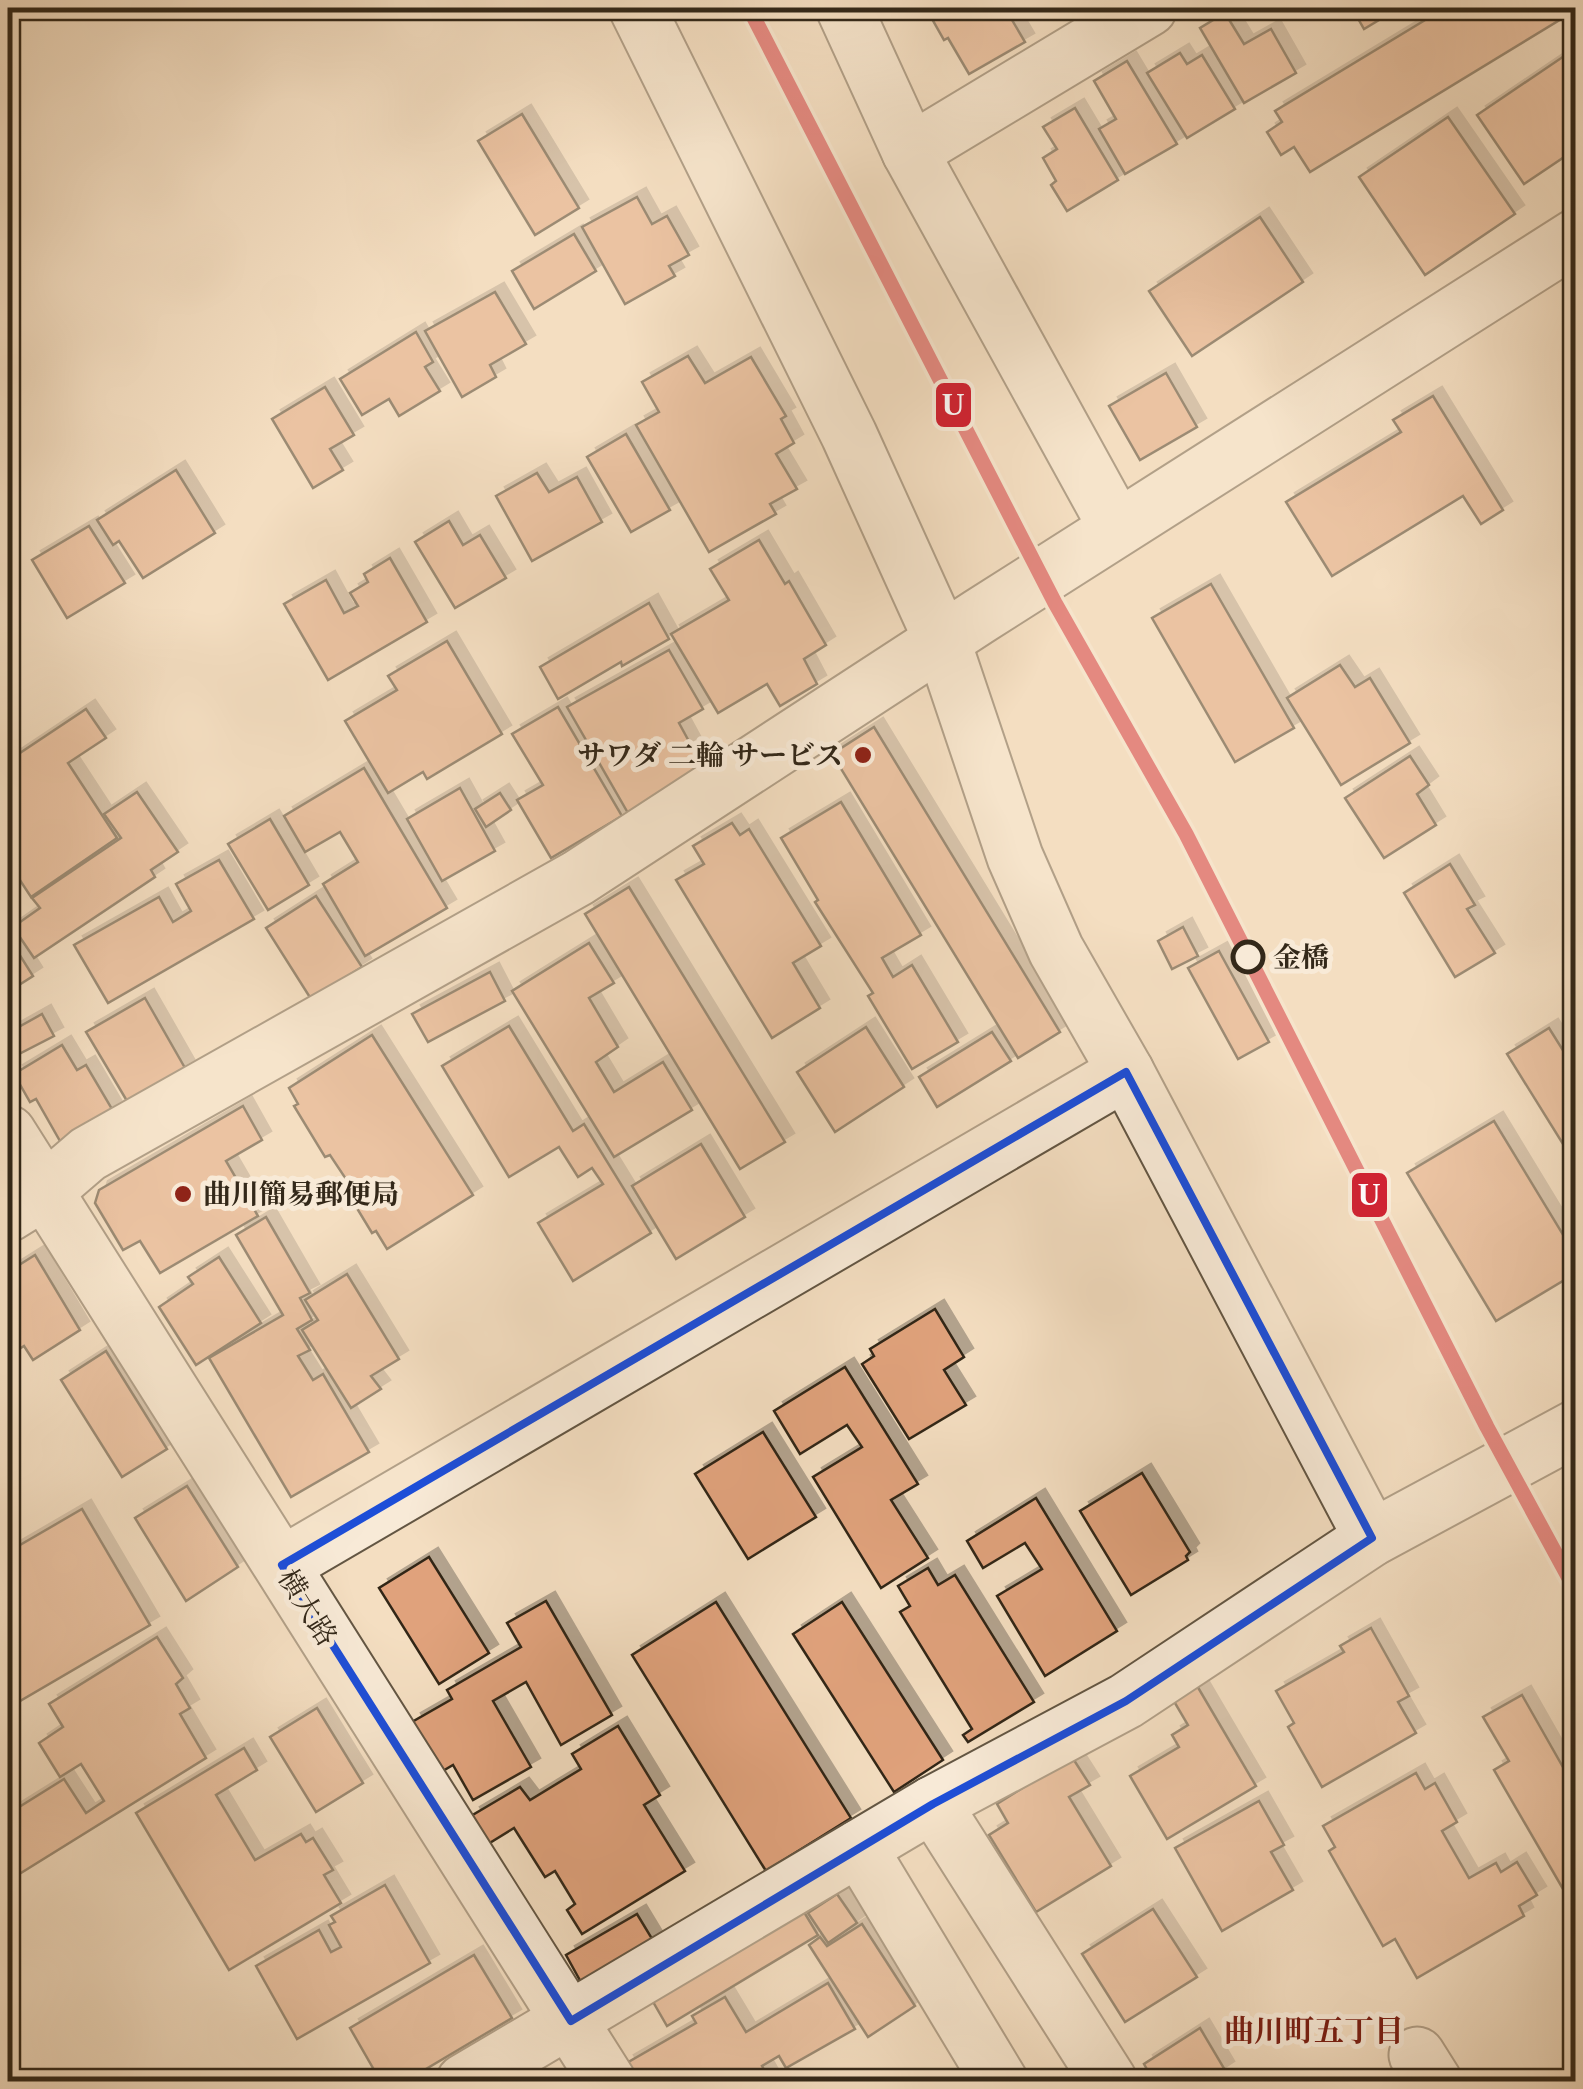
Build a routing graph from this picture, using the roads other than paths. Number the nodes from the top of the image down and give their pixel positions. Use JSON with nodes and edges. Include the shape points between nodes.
{"nodes":[{"id":1,"x":637,"y":8,"type":"edge"},
{"id":2,"x":844,"y":8,"type":"edge"},
{"id":3,"x":1149,"y":8,"type":"edge"},
{"id":4,"x":910,"y":152,"type":"junction"},
{"id":5,"x":1576,"y":237,"type":"edge"},
{"id":6,"x":1118,"y":528,"type":"junction"},
{"id":7,"x":942,"y":640,"type":"junction"},
{"id":8,"x":1126,"y":1072,"type":"junction"},
{"id":9,"x":8,"y":1133,"type":"edge"},
{"id":10,"x":26,"y":1202,"type":"edge"},
{"id":11,"x":1576,"y":1428,"type":"edge"},
{"id":12,"x":1372,"y":1538,"type":"junction"},
{"id":13,"x":282,"y":1565,"type":"junction"},
{"id":14,"x":934,"y":1804,"type":"junction"},
{"id":15,"x":859,"y":1848,"type":"junction"},
{"id":16,"x":571,"y":2021,"type":"junction"},
{"id":17,"x":464,"y":2082,"type":"edge"},
{"id":18,"x":608,"y":2082,"type":"edge"},
{"id":19,"x":1000,"y":2082,"type":"edge"},
{"id":20,"x":1109,"y":2082,"type":"edge"}],
"edges":[{"from":1,"to":7,"type":"street","via":[[832,400]]},
{"from":2,"to":4,"type":"street"},
{"from":3,"to":4,"type":"street"},
{"from":4,"to":6,"type":"street"},
{"from":5,"to":6,"type":"street"},
{"from":6,"to":7,"type":"street"},
{"from":7,"to":8,"type":"street","via":[[1015,856],[1056,950]]},
{"from":7,"to":10,"type":"street","via":[[578,878],[88,1154]]},
{"from":8,"to":12,"type":"street"},
{"from":8,"to":13,"type":"street"},
{"from":9,"to":10,"type":"street","name":"横大路"},
{"from":10,"to":13,"type":"street","name":"横大路"},
{"from":11,"to":12,"type":"street"},
{"from":12,"to":14,"type":"street","via":[[1126,1701]]},
{"from":13,"to":16,"type":"street","name":"横大路"},
{"from":14,"to":15,"type":"street"},
{"from":14,"to":20,"type":"street"},
{"from":15,"to":16,"type":"street"},
{"from":15,"to":19,"type":"street"},
{"from":16,"to":17,"type":"street"},
{"from":16,"to":18,"type":"street","name":"横大路"}]}
